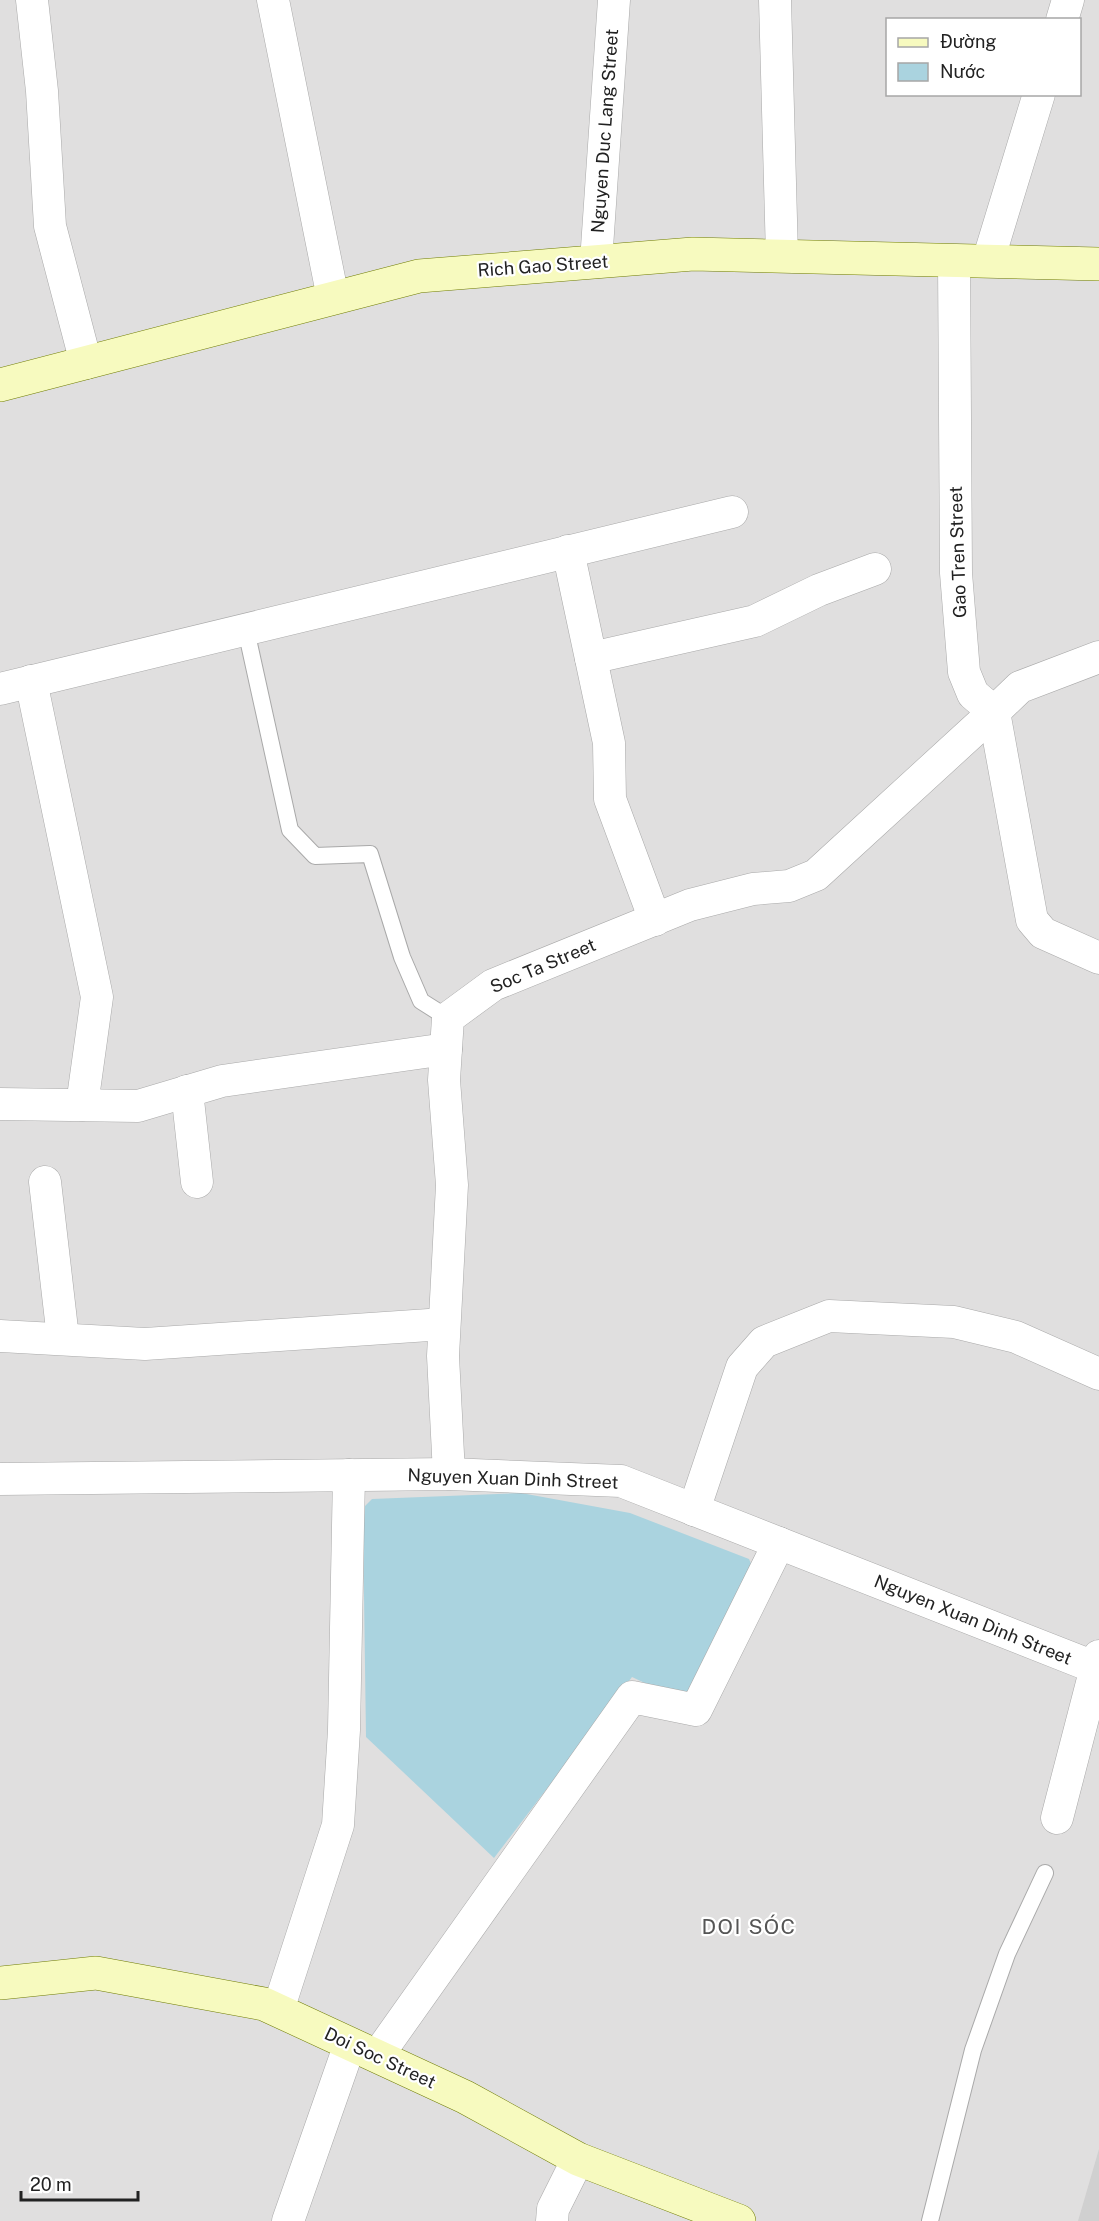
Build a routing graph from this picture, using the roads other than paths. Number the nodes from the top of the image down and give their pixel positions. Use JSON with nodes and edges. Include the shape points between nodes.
{"nodes":[{"id":1,"x":32,"y":0,"type":"edge"},
{"id":2,"x":273,"y":0,"type":"edge"},
{"id":3,"x":614,"y":0,"type":"edge"},
{"id":4,"x":775,"y":0,"type":"edge"},
{"id":5,"x":1068,"y":0,"type":"edge"},
{"id":6,"x":1063,"y":18,"type":"edge"},
{"id":7,"x":1038,"y":96,"type":"edge"},
{"id":8,"x":782,"y":256,"type":"junction"},
{"id":9,"x":954,"y":261,"type":"junction"},
{"id":10,"x":988,"y":261,"type":"junction"},
{"id":11,"x":596,"y":262,"type":"junction"},
{"id":12,"x":1099,"y":264,"type":"edge"},
{"id":13,"x":333,"y":298,"type":"junction"},
{"id":14,"x":86,"y":363,"type":"junction"},
{"id":15,"x":0,"y":385,"type":"edge"},
{"id":16,"x":732,"y":512,"type":"dead end"},
{"id":17,"x":568,"y":551,"type":"junction"},
{"id":18,"x":875,"y":569,"type":"dead end"},
{"id":19,"x":246,"y":630,"type":"junction"},
{"id":20,"x":1099,"y":657,"type":"edge"},
{"id":21,"x":591,"y":658,"type":"junction"},
{"id":22,"x":32,"y":681,"type":"junction"},
{"id":23,"x":0,"y":689,"type":"edge"},
{"id":24,"x":994,"y":712,"type":"junction"},
{"id":25,"x":655,"y":920,"type":"junction"},
{"id":26,"x":1099,"y":958,"type":"edge"},
{"id":27,"x":448,"y":1018,"type":"junction"},
{"id":28,"x":446,"y":1049,"type":"junction"},
{"id":29,"x":187,"y":1091,"type":"junction"},
{"id":30,"x":0,"y":1104,"type":"edge"},
{"id":31,"x":82,"y":1105,"type":"junction"},
{"id":32,"x":45,"y":1182,"type":"dead end"},
{"id":33,"x":196,"y":1182,"type":"dead end"},
{"id":34,"x":444,"y":1324,"type":"junction"},
{"id":35,"x":0,"y":1336,"type":"edge"},
{"id":36,"x":63,"y":1338,"type":"junction"},
{"id":37,"x":1099,"y":1374,"type":"edge"},
{"id":38,"x":449,"y":1474,"type":"junction"},
{"id":39,"x":349,"y":1475,"type":"junction"},
{"id":40,"x":0,"y":1479,"type":"edge"},
{"id":41,"x":694,"y":1510,"type":"junction"},
{"id":42,"x":779,"y":1543,"type":"junction"},
{"id":43,"x":1098,"y":1664,"type":"edge"},
{"id":44,"x":1057,"y":1818,"type":"dead end"},
{"id":45,"x":1045,"y":1873,"type":"dead end"},
{"id":46,"x":0,"y":1983,"type":"edge"},
{"id":47,"x":278,"y":2010,"type":"junction"},
{"id":48,"x":364,"y":2050,"type":"junction"},
{"id":49,"x":578,"y":2158,"type":"junction"},
{"id":50,"x":288,"y":2221,"type":"edge"},
{"id":51,"x":552,"y":2221,"type":"edge"},
{"id":52,"x":739,"y":2221,"type":"edge"},
{"id":53,"x":930,"y":2221,"type":"edge"}],
"edges":[{"from":1,"to":14,"type":"street","via":[[50,226]]},
{"from":2,"to":13,"type":"street"},
{"from":3,"to":11,"type":"street","name":"Nguyen Duc Lang Street"},
{"from":4,"to":8,"type":"street"},
{"from":5,"to":6,"type":"street"},
{"from":7,"to":10,"type":"street"},
{"from":8,"to":9,"type":"street","name":"Rich Gao Street"},
{"from":8,"to":11,"type":"street","name":"Rich Gao Street","via":[[693,254]]},
{"from":9,"to":10,"type":"street","name":"Rich Gao Street"},
{"from":9,"to":24,"type":"street","name":"Gao Tren Street","via":[[956,573],[964,672],[973,694]]},
{"from":10,"to":12,"type":"street","name":"Rich Gao Street"},
{"from":11,"to":13,"type":"street","name":"Rich Gao Street","via":[[419,276]]},
{"from":13,"to":14,"type":"street","name":"Rich Gao Street"},
{"from":14,"to":15,"type":"street","name":"Rich Gao Street"},
{"from":16,"to":17,"type":"street"},
{"from":17,"to":19,"type":"street"},
{"from":17,"to":21,"type":"street"},
{"from":18,"to":21,"type":"street","via":[[755,621]]},
{"from":19,"to":22,"type":"street"},
{"from":19,"to":27,"type":"lane","via":[[290,830],[315,856],[369,854],[402,957],[421,1001]]},
{"from":20,"to":24,"type":"street","via":[[1020,687]]},
{"from":21,"to":25,"type":"street","via":[[609,743],[610,799]]},
{"from":22,"to":23,"type":"street"},
{"from":22,"to":31,"type":"street","via":[[97,997]]},
{"from":24,"to":25,"type":"street","name":"Soc Ta Street","via":[[816,875],[789,886],[753,889],[690,905]]},
{"from":24,"to":26,"type":"street","via":[[1032,920],[1042,933]]},
{"from":25,"to":27,"type":"street","name":"Soc Ta Street","via":[[493,985]]},
{"from":27,"to":28,"type":"street"},
{"from":28,"to":29,"type":"street","via":[[222,1081]]},
{"from":28,"to":34,"type":"street","via":[[444,1080],[452,1185]]},
{"from":29,"to":31,"type":"street","via":[[138,1106]]},
{"from":29,"to":33,"type":"street"},
{"from":30,"to":31,"type":"street"},
{"from":32,"to":36,"type":"street"},
{"from":34,"to":36,"type":"street","via":[[145,1344]]},
{"from":34,"to":38,"type":"street"},
{"from":35,"to":36,"type":"street"},
{"from":37,"to":41,"type":"street","via":[[1016,1337],[954,1322],[829,1316],[764,1342],[742,1367]]},
{"from":38,"to":39,"type":"street","name":"Nguyen Xuan Dinh Street"},
{"from":38,"to":41,"type":"street","name":"Nguyen Xuan Dinh Street","via":[[621,1481]]},
{"from":39,"to":40,"type":"street","name":"Nguyen Xuan Dinh Street"},
{"from":39,"to":47,"type":"street","via":[[344,1730],[338,1825]]},
{"from":41,"to":42,"type":"street","name":"Nguyen Xuan Dinh Street"},
{"from":42,"to":43,"type":"street","name":"Nguyen Xuan Dinh Street"},
{"from":42,"to":48,"type":"street","via":[[696,1710],[632,1697]]},
{"from":43,"to":44,"type":"street"},
{"from":45,"to":53,"type":"lane","via":[[1007,1954],[973,2050]]},
{"from":46,"to":47,"type":"street","name":"Doi Soc Street","via":[[96,1973],[264,2004]]},
{"from":47,"to":48,"type":"street","name":"Doi Soc Street"},
{"from":48,"to":49,"type":"street","name":"Doi Soc Street","via":[[465,2097]]},
{"from":48,"to":50,"type":"street"},
{"from":49,"to":51,"type":"street","via":[[553,2209]]},
{"from":49,"to":52,"type":"street","name":"Doi Soc Street"}]}
